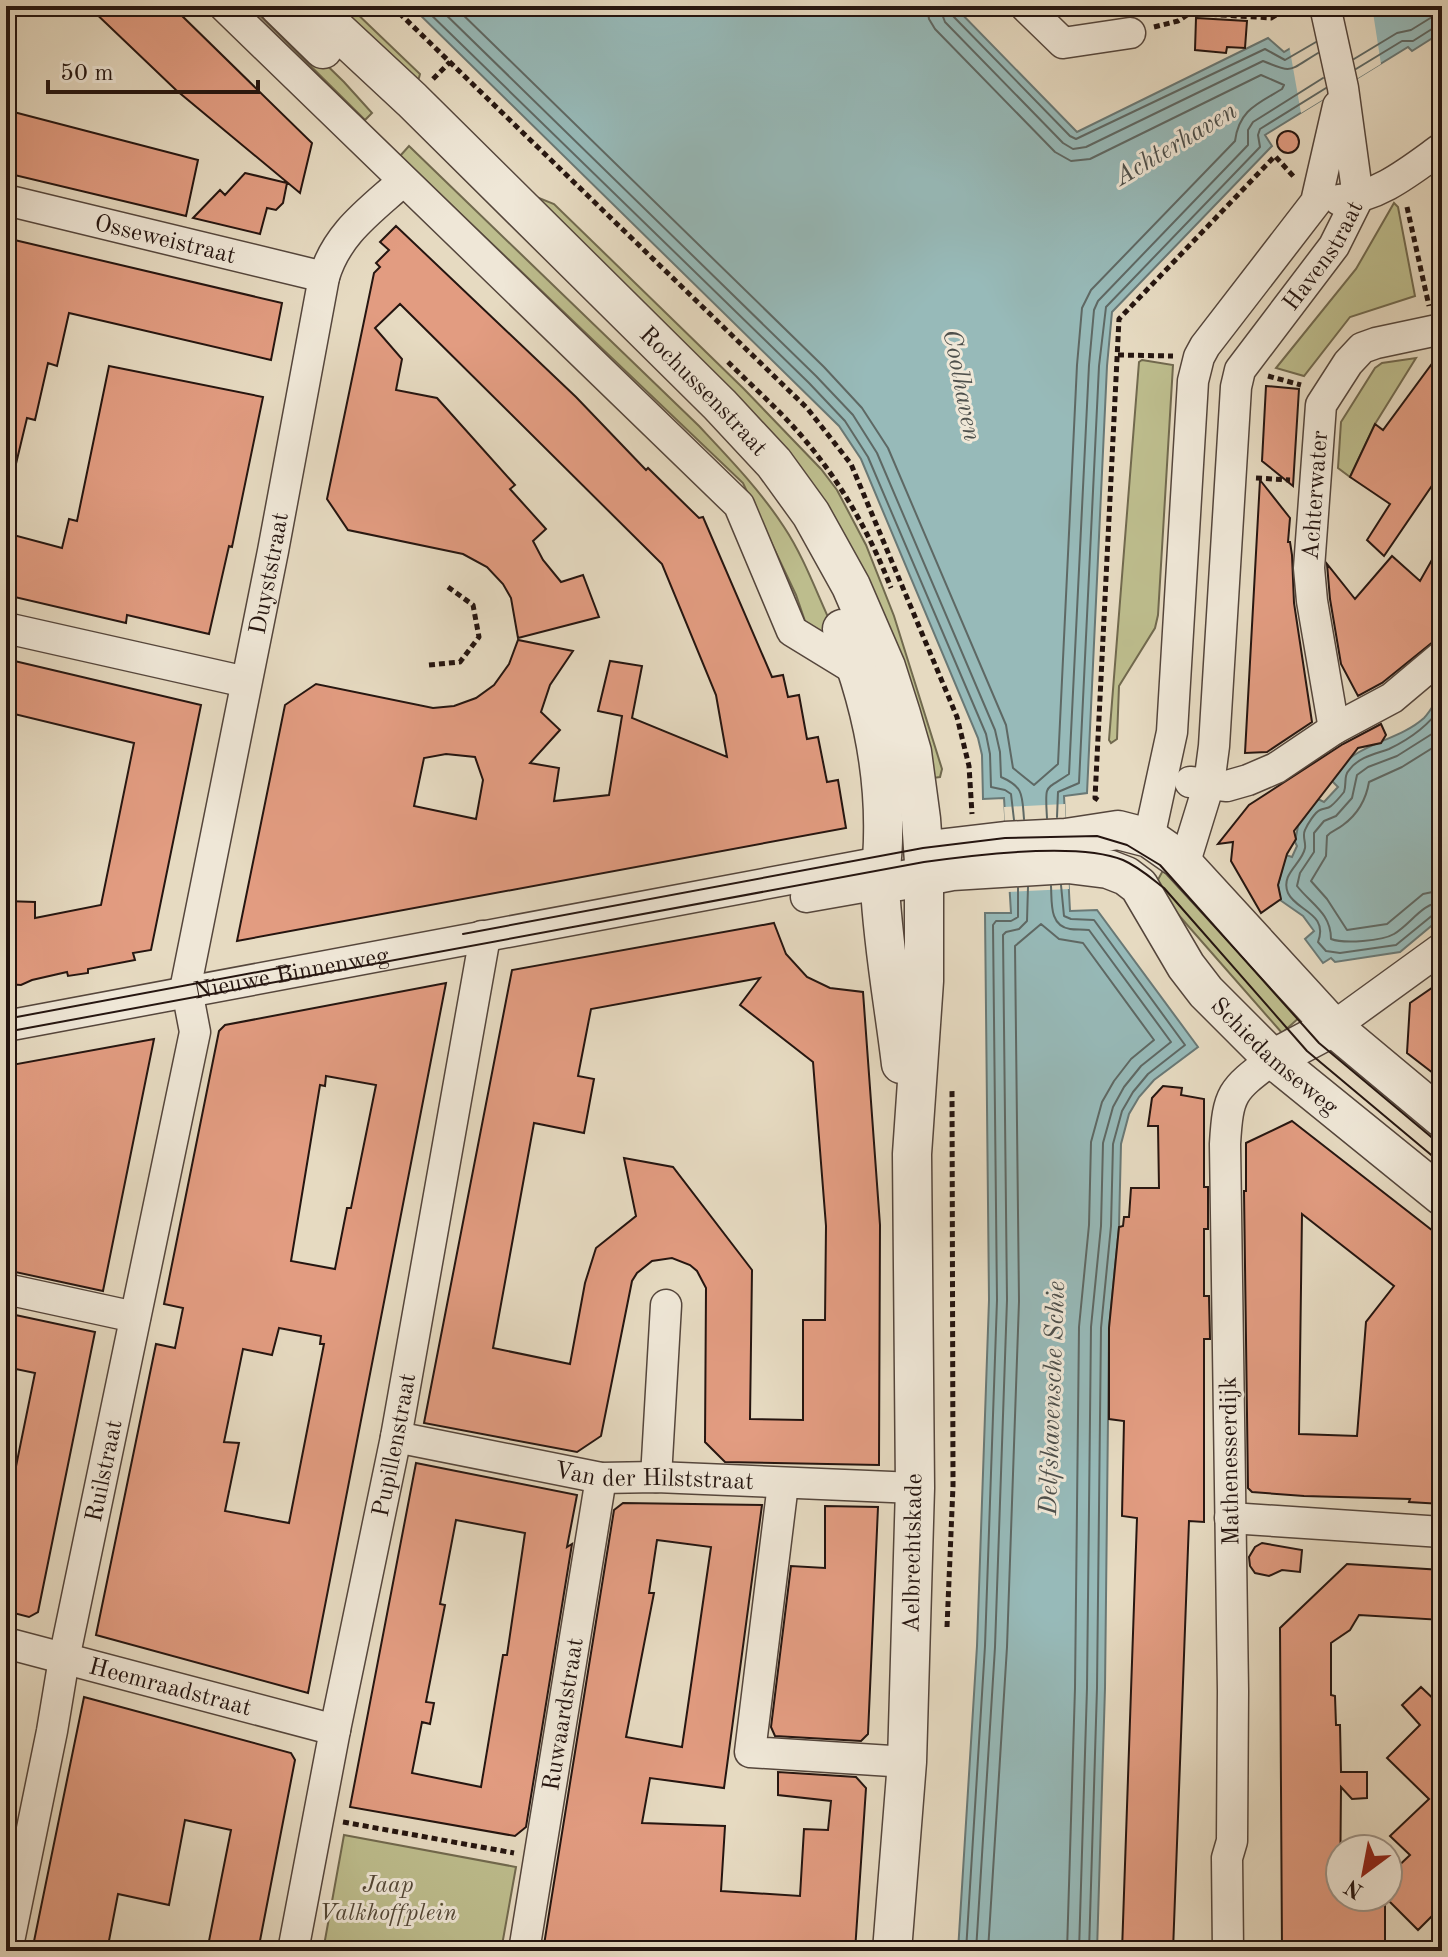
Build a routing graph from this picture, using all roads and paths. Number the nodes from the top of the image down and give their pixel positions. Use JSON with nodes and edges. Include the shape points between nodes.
{"nodes":[{"id":1,"x":224,"y":6,"type":"edge"},
{"id":2,"x":279,"y":6,"type":"edge"},
{"id":3,"x":311,"y":6,"type":"edge"},
{"id":4,"x":1025,"y":6,"type":"edge"},
{"id":5,"x":1291,"y":6,"type":"edge"},
{"id":6,"x":1190,"y":10,"type":"edge"},
{"id":7,"x":1327,"y":13,"type":"edge"},
{"id":8,"x":1178,"y":21,"type":"dead end"},
{"id":9,"x":1130,"y":33,"type":"dead end"},
{"id":10,"x":450,"y":62,"type":"dead end"},
{"id":11,"x":435,"y":78,"type":"dead end"},
{"id":12,"x":1343,"y":88,"type":"junction"},
{"id":13,"x":1442,"y":148,"type":"edge"},
{"id":14,"x":1275,"y":156,"type":"dead end"},
{"id":15,"x":403,"y":181,"type":"junction"},
{"id":16,"x":1358,"y":198,"type":"junction"},
{"id":17,"x":6,"y":200,"type":"edge"},
{"id":18,"x":1316,"y":202,"type":"junction"},
{"id":19,"x":1409,"y":217,"type":"dead end"},
{"id":20,"x":324,"y":277,"type":"junction"},
{"id":21,"x":1438,"y":331,"type":"edge"},
{"id":22,"x":1118,"y":355,"type":"junction"},
{"id":23,"x":1199,"y":357,"type":"junction"},
{"id":24,"x":1278,"y":378,"type":"dead end"},
{"id":25,"x":1300,"y":385,"type":"dead end"},
{"id":26,"x":1262,"y":478,"type":"dead end"},
{"id":27,"x":1271,"y":478,"type":"dead end"},
{"id":28,"x":448,"y":587,"type":"dead end"},
{"id":29,"x":6,"y":628,"type":"edge"},
{"id":30,"x":1442,"y":656,"type":"edge"},
{"id":31,"x":429,"y":665,"type":"dead end"},
{"id":32,"x":859,"y":672,"type":"junction"},
{"id":33,"x":246,"y":682,"type":"junction"},
{"id":34,"x":1334,"y":729,"type":"junction"},
{"id":35,"x":1164,"y":779,"type":"junction"},
{"id":36,"x":1209,"y":784,"type":"junction"},
{"id":37,"x":1105,"y":806,"type":"dead end"},
{"id":38,"x":1149,"y":838,"type":"junction"},
{"id":39,"x":1067,"y":851,"type":"junction"},
{"id":40,"x":923,"y":864,"type":"junction"},
{"id":41,"x":1184,"y":865,"type":"junction"},
{"id":42,"x":881,"y":873,"type":"junction"},
{"id":43,"x":1139,"y":886,"type":"junction"},
{"id":44,"x":482,"y":936,"type":"junction"},
{"id":45,"x":1442,"y":948,"type":"edge"},
{"id":46,"x":188,"y":991,"type":"junction"},
{"id":47,"x":6,"y":1026,"type":"edge"},
{"id":48,"x":1333,"y":1027,"type":"junction"},
{"id":49,"x":1273,"y":1059,"type":"junction"},
{"id":50,"x":1442,"y":1118,"type":"edge"},
{"id":51,"x":912,"y":1154,"type":"junction"},
{"id":52,"x":1442,"y":1196,"type":"edge"},
{"id":53,"x":6,"y":1289,"type":"edge"},
{"id":54,"x":666,"y":1305,"type":"dead end"},
{"id":55,"x":135,"y":1317,"type":"junction"},
{"id":56,"x":396,"y":1437,"type":"junction"},
{"id":57,"x":656,"y":1477,"type":"junction"},
{"id":58,"x":601,"y":1478,"type":"junction"},
{"id":59,"x":783,"y":1484,"type":"junction"},
{"id":60,"x":915,"y":1488,"type":"junction"},
{"id":61,"x":1230,"y":1518,"type":"junction"},
{"id":62,"x":1442,"y":1532,"type":"edge"},
{"id":63,"x":6,"y":1643,"type":"edge"},
{"id":64,"x":64,"y":1659,"type":"junction"},
{"id":65,"x":335,"y":1730,"type":"junction"},
{"id":66,"x":907,"y":1762,"type":"junction"},
{"id":67,"x":319,"y":1817,"type":"junction"},
{"id":68,"x":539,"y":1857,"type":"junction"},
{"id":69,"x":7,"y":1951,"type":"edge"},
{"id":70,"x":293,"y":1951,"type":"edge"},
{"id":71,"x":524,"y":1951,"type":"edge"},
{"id":72,"x":892,"y":1951,"type":"edge"},
{"id":73,"x":1228,"y":1951,"type":"edge"}],
"edges":[{"from":1,"to":15,"type":"street"},
{"from":2,"to":32,"type":"street","name":"Rochussenstraat","via":[[739,453],[810,553]]},
{"from":3,"to":40,"type":"street","name":"Rochussenstraat","via":[[720,405],[794,490],[839,561],[886,667],[912,752]]},
{"from":4,"to":9,"type":"street","via":[[1063,43]]},
{"from":5,"to":6,"type":"path","via":[[1271,18]]},
{"from":6,"to":8,"type":"path"},
{"from":7,"to":12,"type":"street"},
{"from":10,"to":11,"type":"path"},
{"from":12,"to":16,"type":"street","name":"Havenstraat"},
{"from":12,"to":18,"type":"street","name":"Havenstraat"},
{"from":13,"to":16,"type":"street","via":[[1401,179]]},
{"from":14,"to":22,"type":"path","via":[[1119,319]]},
{"from":15,"to":20,"type":"street","name":"Duyststraat","via":[[340,241]]},
{"from":15,"to":32,"type":"street","via":[[739,505],[792,631]]},
{"from":16,"to":18,"type":"street"},
{"from":16,"to":36,"type":"street","name":"Havenstraat","via":[[1334,246],[1240,370]]},
{"from":17,"to":20,"type":"street","name":"Osseweistraat"},
{"from":18,"to":23,"type":"street","name":"Havenstraat"},
{"from":19,"to":21,"type":"path"},
{"from":20,"to":33,"type":"street","name":"Duyststraat"},
{"from":21,"to":34,"type":"street","name":"Achterwater","via":[[1362,348],[1321,405],[1309,568]]},
{"from":22,"to":23,"type":"path"},
{"from":22,"to":37,"type":"path","via":[[1095,798]]},
{"from":23,"to":35,"type":"street","name":"Havenstraat","via":[[1193,381],[1172,732]]},
{"from":24,"to":25,"type":"path"},
{"from":26,"to":27,"type":"path"},
{"from":28,"to":31,"type":"path","via":[[473,605],[479,637],[460,662]]},
{"from":29,"to":33,"type":"street"},
{"from":30,"to":34,"type":"street","via":[[1392,698]]},
{"from":32,"to":42,"type":"street","name":"Rochussenstraat","via":[[877,744]]},
{"from":33,"to":46,"type":"street","name":"Duyststraat"},
{"from":34,"to":36,"type":"street","via":[[1262,774],[1227,786]]},
{"from":35,"to":36,"type":"street"},
{"from":35,"to":38,"type":"street","name":"Havenstraat"},
{"from":36,"to":41,"type":"street","name":"Havenstraat"},
{"from":38,"to":39,"type":"street","via":[[1118,830]]},
{"from":38,"to":41,"type":"street"},
{"from":38,"to":43,"type":"street"},
{"from":39,"to":40,"type":"street","via":[[1006,854],[952,871]]},
{"from":39,"to":43,"type":"street"},
{"from":40,"to":42,"type":"street"},
{"from":40,"to":51,"type":"street","name":"Aelbrechtskade","via":[[924,981]]},
{"from":41,"to":48,"type":"street"},
{"from":42,"to":44,"type":"street","name":"Nieuwe Binnenweg","via":[[673,921],[578,918]]},
{"from":42,"to":51,"type":"street","name":"Aelbrechtskade","via":[[883,933]]},
{"from":43,"to":49,"type":"street","name":"Schiedamseweg","via":[[1199,983]]},
{"from":44,"to":46,"type":"street","name":"Nieuwe Binnenweg"},
{"from":44,"to":56,"type":"street","name":"Pupillenstraat"},
{"from":45,"to":48,"type":"street"},
{"from":46,"to":47,"type":"street","name":"Nieuwe Binnenweg"},
{"from":46,"to":55,"type":"street","name":"Ruilstraat","via":[[195,1032]]},
{"from":48,"to":49,"type":"street","name":"Mathenesserdijk"},
{"from":48,"to":50,"type":"street"},
{"from":49,"to":52,"type":"street","name":"Schiedamseweg"},
{"from":49,"to":61,"type":"street","name":"Mathenesserdijk","via":[[1238,1086],[1227,1109]]},
{"from":51,"to":60,"type":"street","name":"Aelbrechtskade"},
{"from":53,"to":55,"type":"street"},
{"from":54,"to":57,"type":"street"},
{"from":55,"to":64,"type":"street","name":"Ruilstraat"},
{"from":56,"to":58,"type":"street","name":"Van der Hilststraat"},
{"from":56,"to":65,"type":"street","name":"Pupillenstraat"},
{"from":57,"to":58,"type":"street","name":"Van der Hilststraat"},
{"from":57,"to":59,"type":"street","name":"Van der Hilststraat"},
{"from":58,"to":68,"type":"street","name":"Ruwaardstraat"},
{"from":59,"to":60,"type":"street","name":"Van der Hilststraat"},
{"from":59,"to":66,"type":"street","via":[[750,1752]]},
{"from":60,"to":66,"type":"street","name":"Aelbrechtskade"},
{"from":61,"to":62,"type":"street"},
{"from":61,"to":73,"type":"street","name":"Mathenesserdijk"},
{"from":63,"to":64,"type":"street","name":"Heemraadstraat"},
{"from":64,"to":65,"type":"street","name":"Heemraadstraat"},
{"from":64,"to":69,"type":"street","name":"Ruilstraat"},
{"from":65,"to":67,"type":"street","name":"Pupillenstraat"},
{"from":66,"to":72,"type":"street","name":"Aelbrechtskade"},
{"from":67,"to":68,"type":"path"},
{"from":67,"to":70,"type":"street","name":"Pupillenstraat"},
{"from":68,"to":71,"type":"street","name":"Ruwaardstraat"}]}
